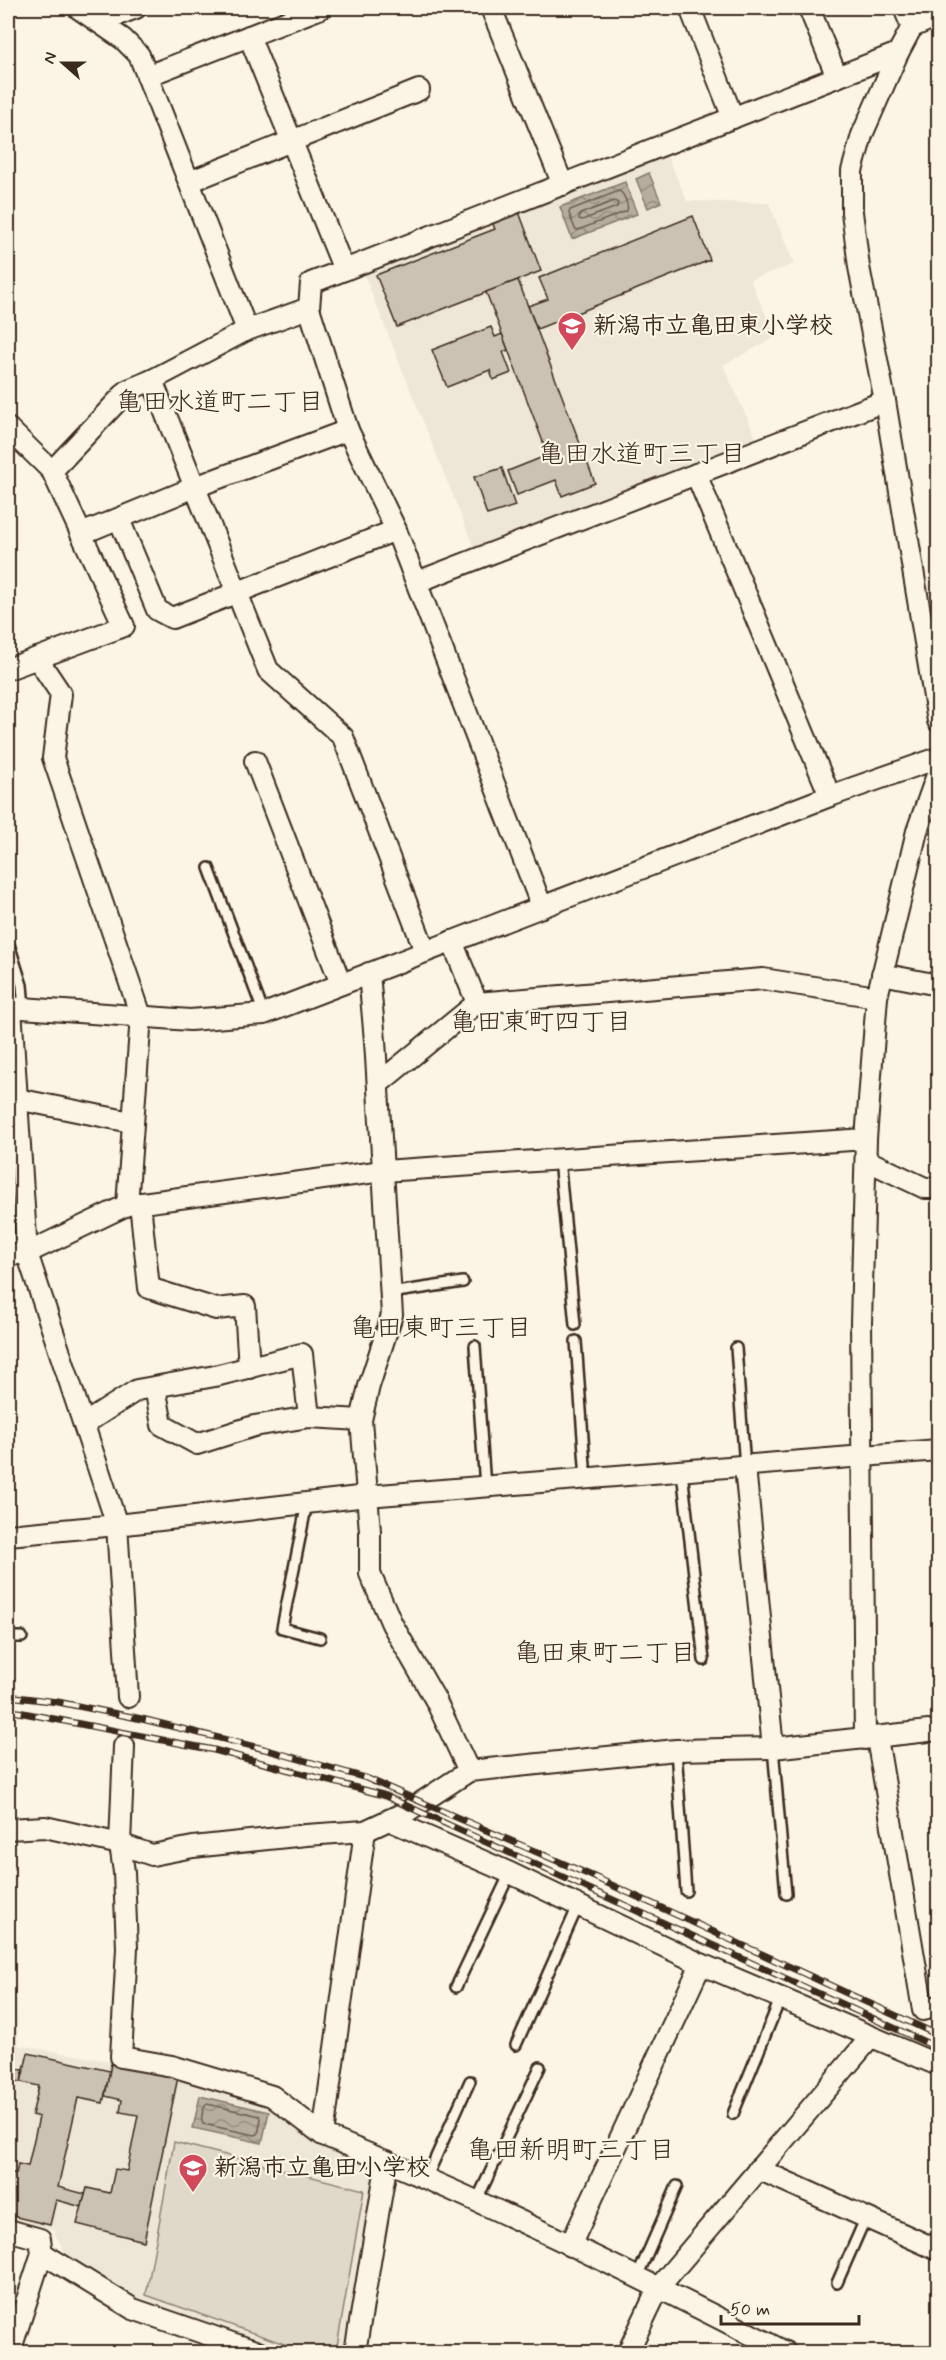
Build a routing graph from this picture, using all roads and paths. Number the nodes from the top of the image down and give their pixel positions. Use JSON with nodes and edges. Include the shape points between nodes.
{"nodes":[{"id":1,"x":78,"y":8,"type":"edge"},
{"id":2,"x":136,"y":8,"type":"edge"},
{"id":3,"x":321,"y":8,"type":"edge"},
{"id":4,"x":491,"y":8,"type":"edge"},
{"id":5,"x":690,"y":8,"type":"edge"},
{"id":6,"x":809,"y":8,"type":"edge"},
{"id":7,"x":904,"y":8,"type":"edge"},
{"id":8,"x":922,"y":8,"type":"edge"},
{"id":9,"x":939,"y":16,"type":"edge"},
{"id":10,"x":99,"y":22,"type":"junction"},
{"id":11,"x":912,"y":27,"type":"junction"},
{"id":12,"x":249,"y":36,"type":"junction"},
{"id":13,"x":898,"y":53,"type":"junction"},
{"id":14,"x":147,"y":76,"type":"junction"},
{"id":15,"x":837,"y":77,"type":"junction"},
{"id":16,"x":419,"y":90,"type":"dead end"},
{"id":17,"x":733,"y":118,"type":"junction"},
{"id":18,"x":292,"y":141,"type":"junction"},
{"id":19,"x":189,"y":182,"type":"junction"},
{"id":20,"x":563,"y":185,"type":"junction"},
{"id":21,"x":345,"y":270,"type":"junction"},
{"id":22,"x":309,"y":308,"type":"junction"},
{"id":23,"x":247,"y":330,"type":"junction"},
{"id":24,"x":152,"y":381,"type":"junction"},
{"id":25,"x":885,"y":401,"type":"junction"},
{"id":26,"x":8,"y":428,"type":"edge"},
{"id":27,"x":348,"y":430,"type":"junction"},
{"id":28,"x":52,"y":471,"type":"junction"},
{"id":29,"x":696,"y":474,"type":"junction"},
{"id":30,"x":195,"y":487,"type":"junction"},
{"id":31,"x":119,"y":519,"type":"junction"},
{"id":32,"x":396,"y":530,"type":"junction"},
{"id":33,"x":81,"y":534,"type":"junction"},
{"id":34,"x":417,"y":582,"type":"junction"},
{"id":35,"x":236,"y":592,"type":"junction"},
{"id":36,"x":37,"y":658,"type":"junction"},
{"id":37,"x":8,"y":669,"type":"edge"},
{"id":38,"x":939,"y":721,"type":"edge"},
{"id":39,"x":939,"y":758,"type":"edge"},
{"id":40,"x":255,"y":761,"type":"dead end"},
{"id":41,"x":939,"y":772,"type":"edge"},
{"id":42,"x":830,"y":796,"type":"junction"},
{"id":43,"x":209,"y":868,"type":"dead end"},
{"id":44,"x":542,"y":907,"type":"junction"},
{"id":45,"x":8,"y":941,"type":"edge"},
{"id":46,"x":452,"y":941,"type":"junction"},
{"id":47,"x":425,"y":951,"type":"junction"},
{"id":48,"x":369,"y":973,"type":"junction"},
{"id":49,"x":882,"y":974,"type":"junction"},
{"id":50,"x":341,"y":984,"type":"junction"},
{"id":51,"x":939,"y":985,"type":"edge"},
{"id":52,"x":877,"y":997,"type":"junction"},
{"id":53,"x":477,"y":1003,"type":"junction"},
{"id":54,"x":14,"y":1007,"type":"edge"},
{"id":55,"x":264,"y":1014,"type":"junction"},
{"id":56,"x":141,"y":1016,"type":"junction"},
{"id":57,"x":378,"y":1084,"type":"junction"},
{"id":58,"x":17,"y":1099,"type":"junction"},
{"id":59,"x":131,"y":1122,"type":"junction"},
{"id":60,"x":14,"y":1137,"type":"edge"},
{"id":61,"x":866,"y":1139,"type":"junction"},
{"id":62,"x":559,"y":1159,"type":"junction"},
{"id":63,"x":866,"y":1160,"type":"junction"},
{"id":64,"x":383,"y":1171,"type":"junction"},
{"id":65,"x":939,"y":1188,"type":"edge"},
{"id":66,"x":133,"y":1204,"type":"junction"},
{"id":67,"x":27,"y":1253,"type":"junction"},
{"id":68,"x":8,"y":1255,"type":"edge"},
{"id":69,"x":463,"y":1282,"type":"dead end"},
{"id":70,"x":390,"y":1293,"type":"junction"},
{"id":71,"x":575,"y":1325,"type":"dead end"},
{"id":72,"x":576,"y":1341,"type":"dead end"},
{"id":73,"x":475,"y":1346,"type":"dead end"},
{"id":74,"x":736,"y":1348,"type":"dead end"},
{"id":75,"x":249,"y":1368,"type":"junction"},
{"id":76,"x":155,"y":1386,"type":"junction"},
{"id":77,"x":309,"y":1417,"type":"junction"},
{"id":78,"x":361,"y":1420,"type":"junction"},
{"id":79,"x":84,"y":1424,"type":"junction"},
{"id":80,"x":939,"y":1450,"type":"edge"},
{"id":81,"x":863,"y":1458,"type":"junction"},
{"id":82,"x":745,"y":1467,"type":"junction"},
{"id":83,"x":682,"y":1472,"type":"junction"},
{"id":84,"x":586,"y":1479,"type":"junction"},
{"id":85,"x":485,"y":1487,"type":"junction"},
{"id":86,"x":367,"y":1496,"type":"junction"},
{"id":87,"x":307,"y":1503,"type":"junction"},
{"id":88,"x":117,"y":1525,"type":"junction"},
{"id":89,"x":8,"y":1535,"type":"edge"},
{"id":90,"x":8,"y":1636,"type":"edge"},
{"id":91,"x":22,"y":1637,"type":"dead end"},
{"id":92,"x":320,"y":1638,"type":"dead end"},
{"id":93,"x":704,"y":1660,"type":"dead end"},
{"id":94,"x":128,"y":1697,"type":"dead end"},
{"id":95,"x":939,"y":1730,"type":"edge"},
{"id":96,"x":871,"y":1739,"type":"junction"},
{"id":97,"x":124,"y":1746,"type":"dead end"},
{"id":98,"x":773,"y":1748,"type":"junction"},
{"id":99,"x":676,"y":1750,"type":"junction"},
{"id":100,"x":469,"y":1771,"type":"junction"},
{"id":101,"x":389,"y":1820,"type":"junction"},
{"id":102,"x":8,"y":1829,"type":"edge"},
{"id":103,"x":365,"y":1831,"type":"junction"},
{"id":104,"x":120,"y":1844,"type":"junction"},
{"id":105,"x":510,"y":1873,"type":"junction"},
{"id":106,"x":686,"y":1891,"type":"dead end"},
{"id":107,"x":786,"y":1893,"type":"dead end"},
{"id":108,"x":578,"y":1906,"type":"junction"},
{"id":109,"x":701,"y":1964,"type":"junction"},
{"id":110,"x":456,"y":1987,"type":"dead end"},
{"id":111,"x":782,"y":1997,"type":"junction"},
{"id":112,"x":939,"y":2006,"type":"edge"},
{"id":113,"x":871,"y":2037,"type":"junction"},
{"id":114,"x":516,"y":2045,"type":"dead end"},
{"id":115,"x":939,"y":2065,"type":"edge"},
{"id":116,"x":540,"y":2067,"type":"dead end"},
{"id":117,"x":470,"y":2081,"type":"dead end"},
{"id":118,"x":733,"y":2114,"type":"dead end"},
{"id":119,"x":323,"y":2134,"type":"junction"},
{"id":120,"x":387,"y":2161,"type":"junction"},
{"id":121,"x":758,"y":2169,"type":"junction"},
{"id":122,"x":426,"y":2179,"type":"junction"},
{"id":123,"x":677,"y":2186,"type":"dead end"},
{"id":124,"x":476,"y":2202,"type":"junction"},
{"id":125,"x":866,"y":2217,"type":"junction"},
{"id":126,"x":8,"y":2230,"type":"edge"},
{"id":127,"x":570,"y":2246,"type":"junction"},
{"id":128,"x":939,"y":2250,"type":"edge"},
{"id":129,"x":42,"y":2253,"type":"junction"},
{"id":130,"x":637,"y":2277,"type":"junction"},
{"id":131,"x":837,"y":2283,"type":"dead end"},
{"id":132,"x":659,"y":2287,"type":"junction"},
{"id":133,"x":10,"y":2352,"type":"edge"},
{"id":134,"x":258,"y":2352,"type":"edge"},
{"id":135,"x":355,"y":2352,"type":"edge"},
{"id":136,"x":628,"y":2352,"type":"edge"},
{"id":137,"x":785,"y":2352,"type":"edge"}],
"edges":[{"from":1,"to":10,"type":"street"},
{"from":2,"to":10,"type":"street"},
{"from":3,"to":12,"type":"street"},
{"from":4,"to":20,"type":"street"},
{"from":5,"to":17,"type":"street"},
{"from":6,"to":15,"type":"street"},
{"from":7,"to":11,"type":"street"},
{"from":8,"to":11,"type":"street"},
{"from":9,"to":11,"type":"street"},
{"from":10,"to":14,"type":"street","via":[[139,55]]},
{"from":11,"to":13,"type":"street"},
{"from":12,"to":14,"type":"street"},
{"from":12,"to":18,"type":"street"},
{"from":13,"to":15,"type":"street"},
{"from":13,"to":25,"type":"street","via":[[862,135],[852,171],[859,267]]},
{"from":14,"to":19,"type":"street"},
{"from":15,"to":17,"type":"street"},
{"from":16,"to":18,"type":"street"},
{"from":17,"to":20,"type":"street"},
{"from":18,"to":19,"type":"street"},
{"from":18,"to":21,"type":"street"},
{"from":19,"to":23,"type":"street"},
{"from":20,"to":21,"type":"street"},
{"from":21,"to":22,"type":"street","via":[[311,283]]},
{"from":22,"to":23,"type":"street"},
{"from":22,"to":27,"type":"street"},
{"from":23,"to":24,"type":"street"},
{"from":24,"to":28,"type":"street","via":[[128,390]]},
{"from":24,"to":30,"type":"street"},
{"from":25,"to":29,"type":"street"},
{"from":25,"to":38,"type":"street"},
{"from":26,"to":28,"type":"street"},
{"from":27,"to":30,"type":"street"},
{"from":27,"to":32,"type":"street"},
{"from":28,"to":33,"type":"street"},
{"from":29,"to":34,"type":"street"},
{"from":29,"to":42,"type":"street"},
{"from":30,"to":31,"type":"street"},
{"from":30,"to":35,"type":"street"},
{"from":31,"to":33,"type":"street"},
{"from":31,"to":35,"type":"street","via":[[157,610],[172,618]]},
{"from":32,"to":34,"type":"street"},
{"from":32,"to":35,"type":"street"},
{"from":33,"to":36,"type":"street","via":[[124,626]]},
{"from":34,"to":44,"type":"street"},
{"from":35,"to":47,"type":"street","via":[[268,670],[343,737]]},
{"from":36,"to":37,"type":"street"},
{"from":36,"to":56,"type":"street","via":[[62,694],[52,758]]},
{"from":39,"to":42,"type":"street"},
{"from":40,"to":50,"type":"street"},
{"from":41,"to":49,"type":"street","via":[[917,831]]},
{"from":42,"to":44,"type":"street"},
{"from":43,"to":55,"type":"lane"},
{"from":44,"to":46,"type":"street"},
{"from":45,"to":54,"type":"lane","via":[[22,985]]},
{"from":46,"to":47,"type":"street"},
{"from":46,"to":53,"type":"street"},
{"from":47,"to":48,"type":"street"},
{"from":48,"to":50,"type":"street"},
{"from":48,"to":57,"type":"street"},
{"from":49,"to":51,"type":"street"},
{"from":49,"to":52,"type":"street"},
{"from":50,"to":55,"type":"street"},
{"from":52,"to":53,"type":"street","via":[[764,979]]},
{"from":52,"to":61,"type":"street"},
{"from":53,"to":57,"type":"street"},
{"from":54,"to":56,"type":"street"},
{"from":54,"to":58,"type":"street"},
{"from":55,"to":56,"type":"street","via":[[190,1020]]},
{"from":56,"to":59,"type":"street"},
{"from":57,"to":64,"type":"street"},
{"from":58,"to":59,"type":"street"},
{"from":58,"to":60,"type":"street"},
{"from":59,"to":66,"type":"street"},
{"from":60,"to":67,"type":"street"},
{"from":61,"to":62,"type":"street"},
{"from":61,"to":63,"type":"street"},
{"from":62,"to":64,"type":"street"},
{"from":62,"to":71,"type":"lane"},
{"from":63,"to":65,"type":"street","via":[[925,1188]]},
{"from":63,"to":81,"type":"street","via":[[861,1323]]},
{"from":64,"to":66,"type":"street"},
{"from":64,"to":70,"type":"street"},
{"from":66,"to":67,"type":"street"},
{"from":66,"to":75,"type":"street","via":[[149,1288],[216,1309],[245,1306]]},
{"from":67,"to":68,"type":"street"},
{"from":67,"to":79,"type":"street"},
{"from":69,"to":70,"type":"lane"},
{"from":70,"to":78,"type":"street","via":[[392,1315]]},
{"from":72,"to":84,"type":"lane"},
{"from":73,"to":85,"type":"lane"},
{"from":74,"to":82,"type":"lane"},
{"from":75,"to":76,"type":"street"},
{"from":75,"to":77,"type":"street","via":[[302,1354]]},
{"from":76,"to":77,"type":"street","via":[[162,1425],[197,1444],[254,1426]]},
{"from":76,"to":79,"type":"street","via":[[137,1390]]},
{"from":77,"to":78,"type":"street"},
{"from":78,"to":86,"type":"street"},
{"from":79,"to":88,"type":"street"},
{"from":80,"to":81,"type":"street"},
{"from":81,"to":82,"type":"street"},
{"from":81,"to":96,"type":"street"},
{"from":82,"to":83,"type":"street"},
{"from":82,"to":98,"type":"street"},
{"from":83,"to":84,"type":"street"},
{"from":83,"to":93,"type":"lane"},
{"from":84,"to":85,"type":"street"},
{"from":85,"to":86,"type":"street"},
{"from":86,"to":87,"type":"street"},
{"from":86,"to":100,"type":"street","via":[[370,1574]]},
{"from":87,"to":88,"type":"street"},
{"from":87,"to":92,"type":"lane","via":[[282,1628]]},
{"from":88,"to":89,"type":"street"},
{"from":88,"to":94,"type":"street"},
{"from":90,"to":91,"type":"lane"},
{"from":95,"to":96,"type":"street"},
{"from":96,"to":98,"type":"street"},
{"from":96,"to":112,"type":"street","via":[[923,2010]]},
{"from":97,"to":104,"type":"street"},
{"from":98,"to":99,"type":"street"},
{"from":98,"to":107,"type":"lane"},
{"from":99,"to":100,"type":"street"},
{"from":99,"to":106,"type":"lane"},
{"from":100,"to":101,"type":"street","via":[[408,1812]]},
{"from":101,"to":103,"type":"street"},
{"from":101,"to":105,"type":"street"},
{"from":102,"to":104,"type":"street","via":[[45,1827]]},
{"from":103,"to":104,"type":"street","via":[[306,1834],[152,1855]]},
{"from":103,"to":119,"type":"street"},
{"from":104,"to":119,"type":"street","via":[[127,1948],[121,2057],[172,2066],[272,2096]]},
{"from":105,"to":108,"type":"street"},
{"from":105,"to":110,"type":"lane"},
{"from":108,"to":109,"type":"street"},
{"from":108,"to":114,"type":"lane"},
{"from":109,"to":111,"type":"street"},
{"from":109,"to":127,"type":"street"},
{"from":111,"to":113,"type":"street"},
{"from":111,"to":118,"type":"lane"},
{"from":113,"to":115,"type":"street"},
{"from":113,"to":121,"type":"street"},
{"from":116,"to":124,"type":"lane"},
{"from":117,"to":122,"type":"lane"},
{"from":119,"to":120,"type":"street"},
{"from":120,"to":122,"type":"street"},
{"from":120,"to":135,"type":"street"},
{"from":121,"to":125,"type":"street"},
{"from":121,"to":132,"type":"street"},
{"from":122,"to":124,"type":"street"},
{"from":123,"to":130,"type":"lane"},
{"from":124,"to":127,"type":"street"},
{"from":125,"to":128,"type":"street"},
{"from":125,"to":131,"type":"lane"},
{"from":126,"to":129,"type":"street","via":[[40,2239]]},
{"from":127,"to":130,"type":"street"},
{"from":129,"to":133,"type":"street"},
{"from":129,"to":134,"type":"street","via":[[133,2309]]},
{"from":130,"to":132,"type":"street"},
{"from":132,"to":136,"type":"street"},
{"from":132,"to":137,"type":"street"}]}
